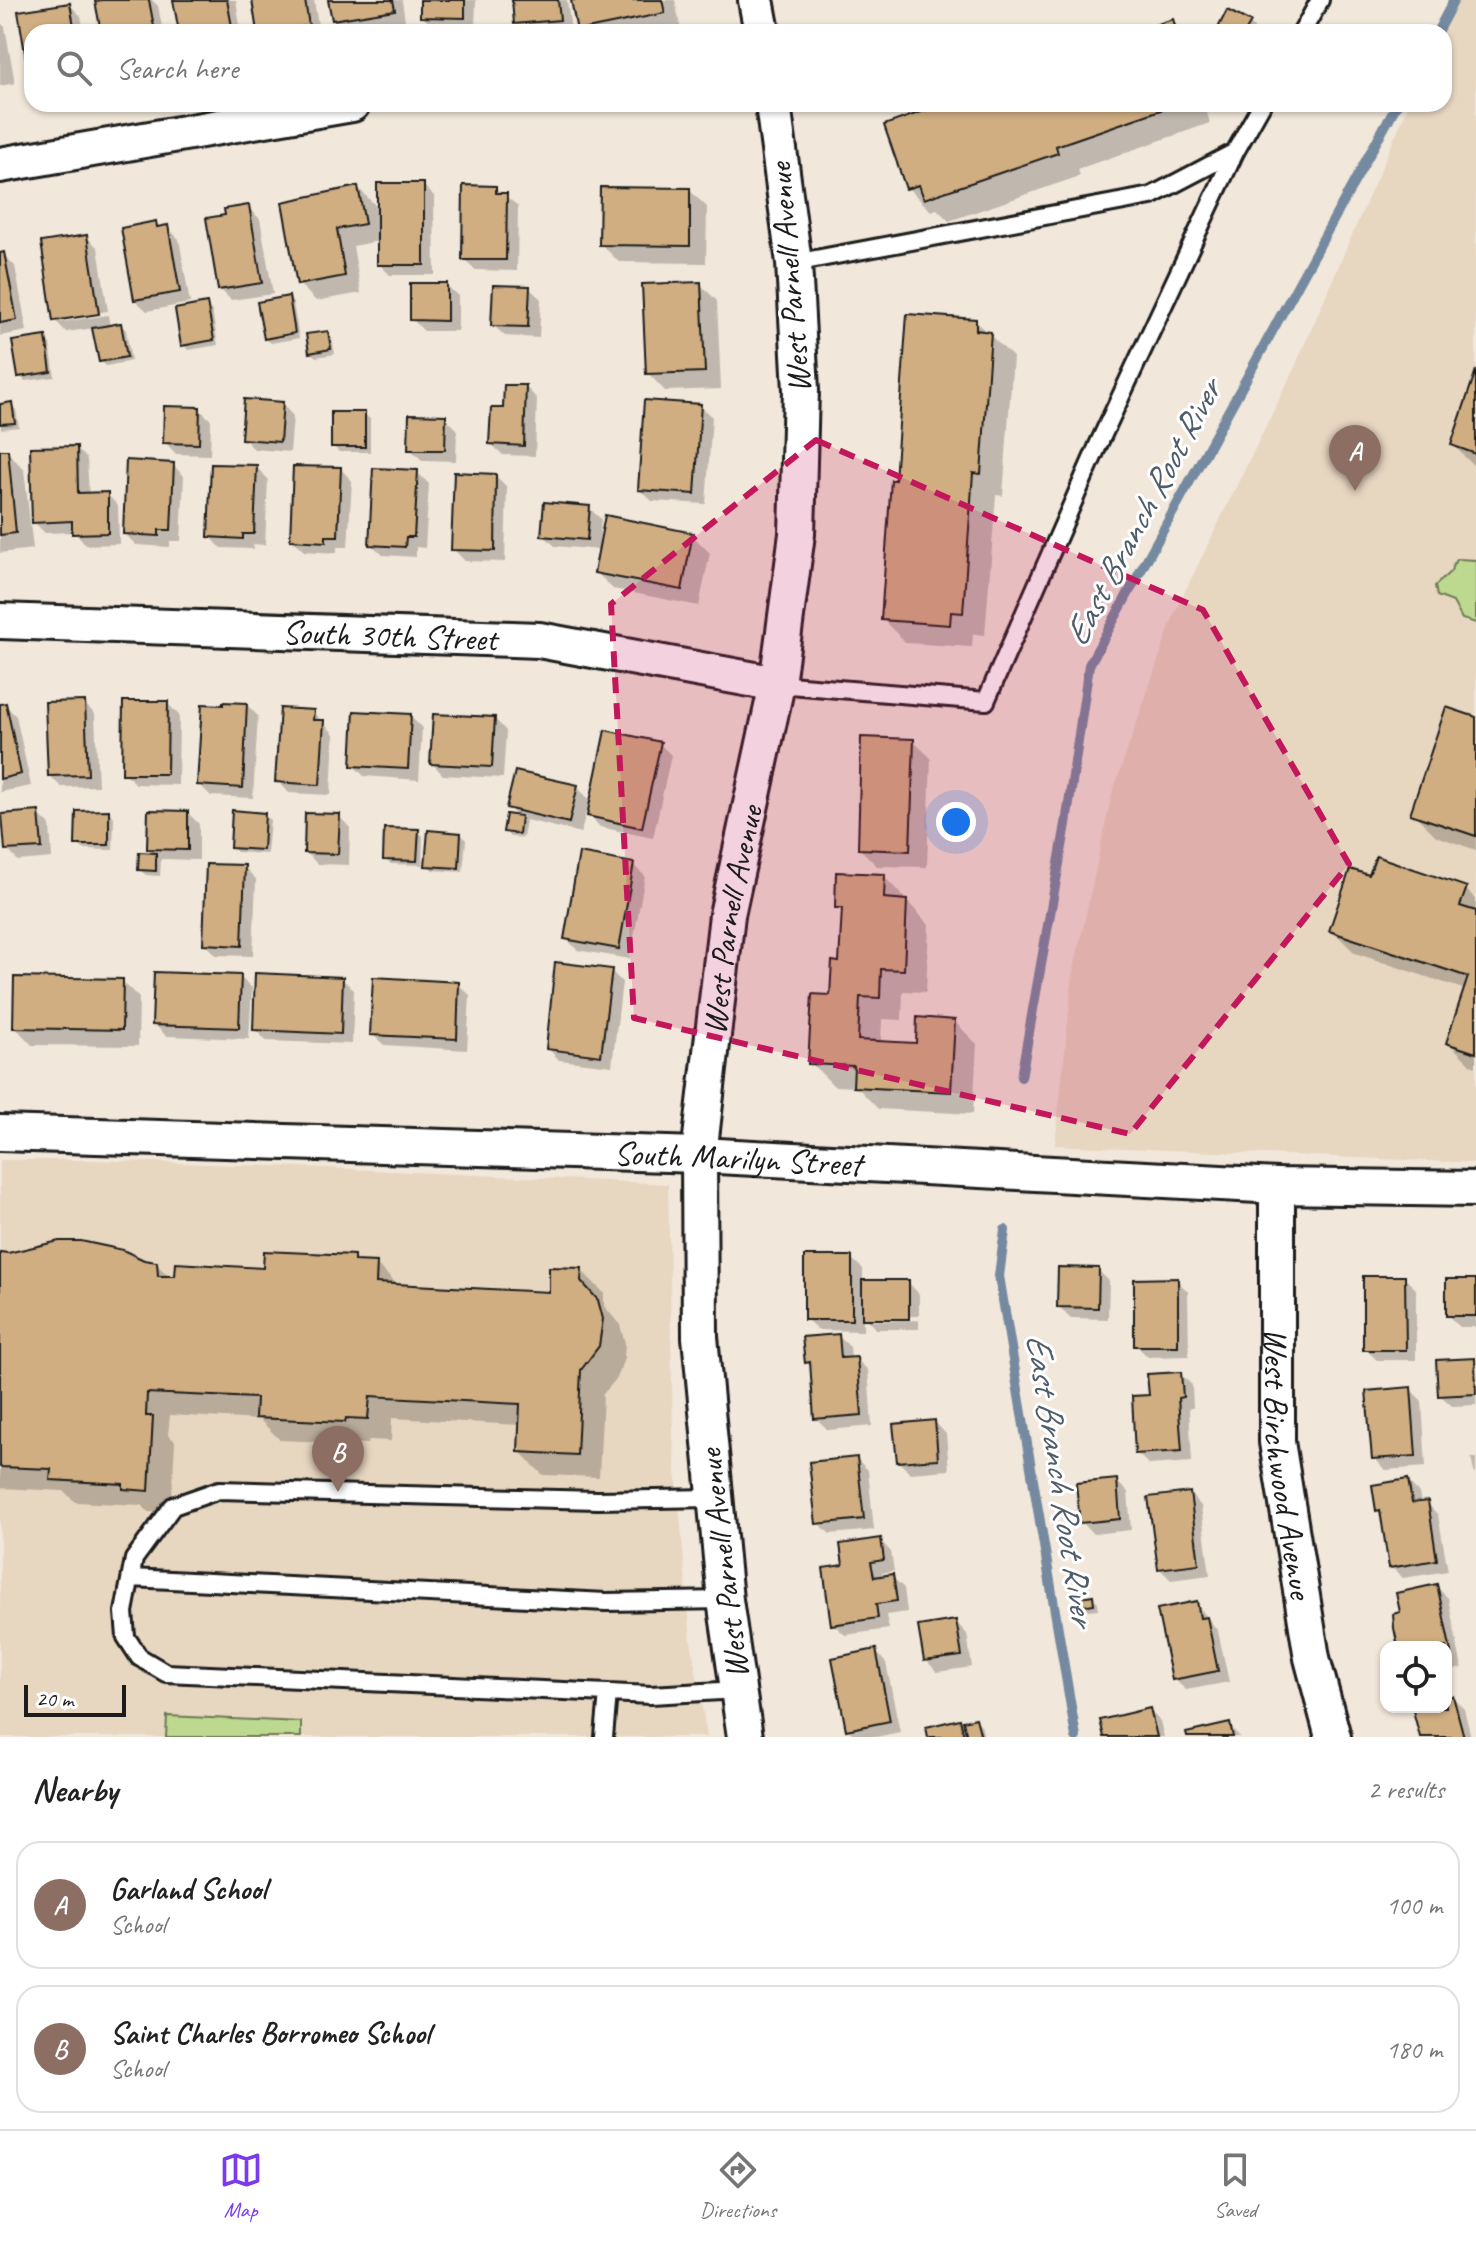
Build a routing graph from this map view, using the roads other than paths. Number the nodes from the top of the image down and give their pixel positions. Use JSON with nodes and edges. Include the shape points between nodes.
{"nodes":[{"id":1,"x":756,"y":0,"type":"edge"},
{"id":2,"x":1320,"y":0,"type":"edge"},
{"id":3,"x":760,"y":24,"type":"edge"},
{"id":4,"x":1306,"y":24,"type":"edge"},
{"id":5,"x":306,"y":112,"type":"edge"},
{"id":6,"x":774,"y":112,"type":"edge"},
{"id":7,"x":1258,"y":112,"type":"edge"},
{"id":8,"x":1235,"y":152,"type":"junction"},
{"id":9,"x":0,"y":165,"type":"edge"},
{"id":10,"x":794,"y":263,"type":"junction"},
{"id":11,"x":0,"y":621,"type":"edge"},
{"id":12,"x":777,"y":684,"type":"junction"},
{"id":13,"x":0,"y":1133,"type":"edge"},
{"id":14,"x":699,"y":1155,"type":"junction"},
{"id":15,"x":1277,"y":1186,"type":"junction"},
{"id":16,"x":1476,"y":1189,"type":"edge"},
{"id":17,"x":713,"y":1498,"type":"junction"},
{"id":18,"x":131,"y":1578,"type":"junction"},
{"id":19,"x":725,"y":1600,"type":"junction"},
{"id":20,"x":738,"y":1690,"type":"junction"},
{"id":21,"x":608,"y":1693,"type":"junction"},
{"id":22,"x":604,"y":1737,"type":"edge"},
{"id":23,"x":745,"y":1737,"type":"edge"},
{"id":24,"x":1333,"y":1737,"type":"edge"}],
"edges":[{"from":1,"to":3,"type":"street"},
{"from":2,"to":4,"type":"lane"},
{"from":5,"to":9,"type":"street"},
{"from":6,"to":10,"type":"street","name":"West Parnell Avenue"},
{"from":7,"to":8,"type":"lane"},
{"from":8,"to":10,"type":"lane","via":[[1151,196]]},
{"from":8,"to":12,"type":"lane","via":[[986,701]]},
{"from":10,"to":12,"type":"street","name":"West Parnell Avenue","via":[[801,390],[797,534]]},
{"from":11,"to":12,"type":"street","name":"South 30th Street","via":[[539,640]]},
{"from":12,"to":14,"type":"street","name":"West Parnell Avenue","via":[[727,915]]},
{"from":13,"to":14,"type":"street","name":"South Marilyn Street"},
{"from":14,"to":15,"type":"street","name":"South Marilyn Street"},
{"from":14,"to":17,"type":"street","name":"West Parnell Avenue","via":[[700,1337]]},
{"from":15,"to":16,"type":"street","name":"South Marilyn Street"},
{"from":15,"to":24,"type":"street","name":"West Birchwood Avenue","via":[[1277,1442],[1312,1658]]},
{"from":17,"to":18,"type":"lane","via":[[219,1490],[173,1506],[134,1559]]},
{"from":17,"to":19,"type":"street","name":"West Parnell Avenue"},
{"from":18,"to":19,"type":"lane","via":[[606,1602]]},
{"from":18,"to":21,"type":"lane","via":[[124,1612],[126,1637],[139,1657],[166,1673]]},
{"from":19,"to":20,"type":"street","name":"West Parnell Avenue"},
{"from":20,"to":21,"type":"lane"},
{"from":20,"to":23,"type":"street","name":"West Parnell Avenue"},
{"from":21,"to":22,"type":"lane"}]}
